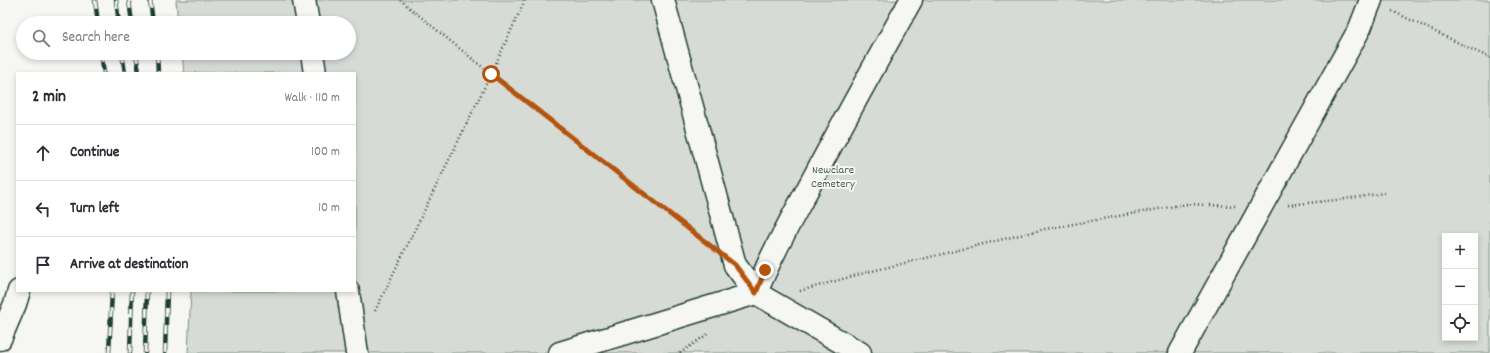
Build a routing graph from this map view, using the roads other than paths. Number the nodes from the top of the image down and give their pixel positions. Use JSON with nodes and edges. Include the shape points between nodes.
{"nodes":[{"id":1,"x":304,"y":0,"type":"edge"},
{"id":2,"x":663,"y":0,"type":"edge"},
{"id":3,"x":911,"y":0,"type":"edge"},
{"id":4,"x":1371,"y":1,"type":"edge"},
{"id":5,"x":307,"y":16,"type":"edge"},
{"id":6,"x":313,"y":60,"type":"edge"},
{"id":7,"x":315,"y":72,"type":"edge"},
{"id":8,"x":19,"y":292,"type":"edge"},
{"id":9,"x":348,"y":292,"type":"edge"},
{"id":10,"x":762,"y":297,"type":"junction"},
{"id":11,"x":0,"y":339,"type":"edge"},
{"id":12,"x":357,"y":353,"type":"edge"},
{"id":13,"x":560,"y":353,"type":"edge"},
{"id":14,"x":860,"y":353,"type":"edge"},
{"id":15,"x":1180,"y":353,"type":"edge"}],
"edges":[{"from":1,"to":5,"type":"lane"},
{"from":2,"to":10,"type":"lane","via":[[735,265]]},
{"from":3,"to":10,"type":"lane","via":[[765,270]]},
{"from":4,"to":15,"type":"lane","via":[[1360,28]]},
{"from":6,"to":7,"type":"lane"},
{"from":8,"to":11,"type":"lane"},
{"from":9,"to":12,"type":"lane"},
{"from":10,"to":13,"type":"lane"},
{"from":10,"to":14,"type":"lane"}]}
